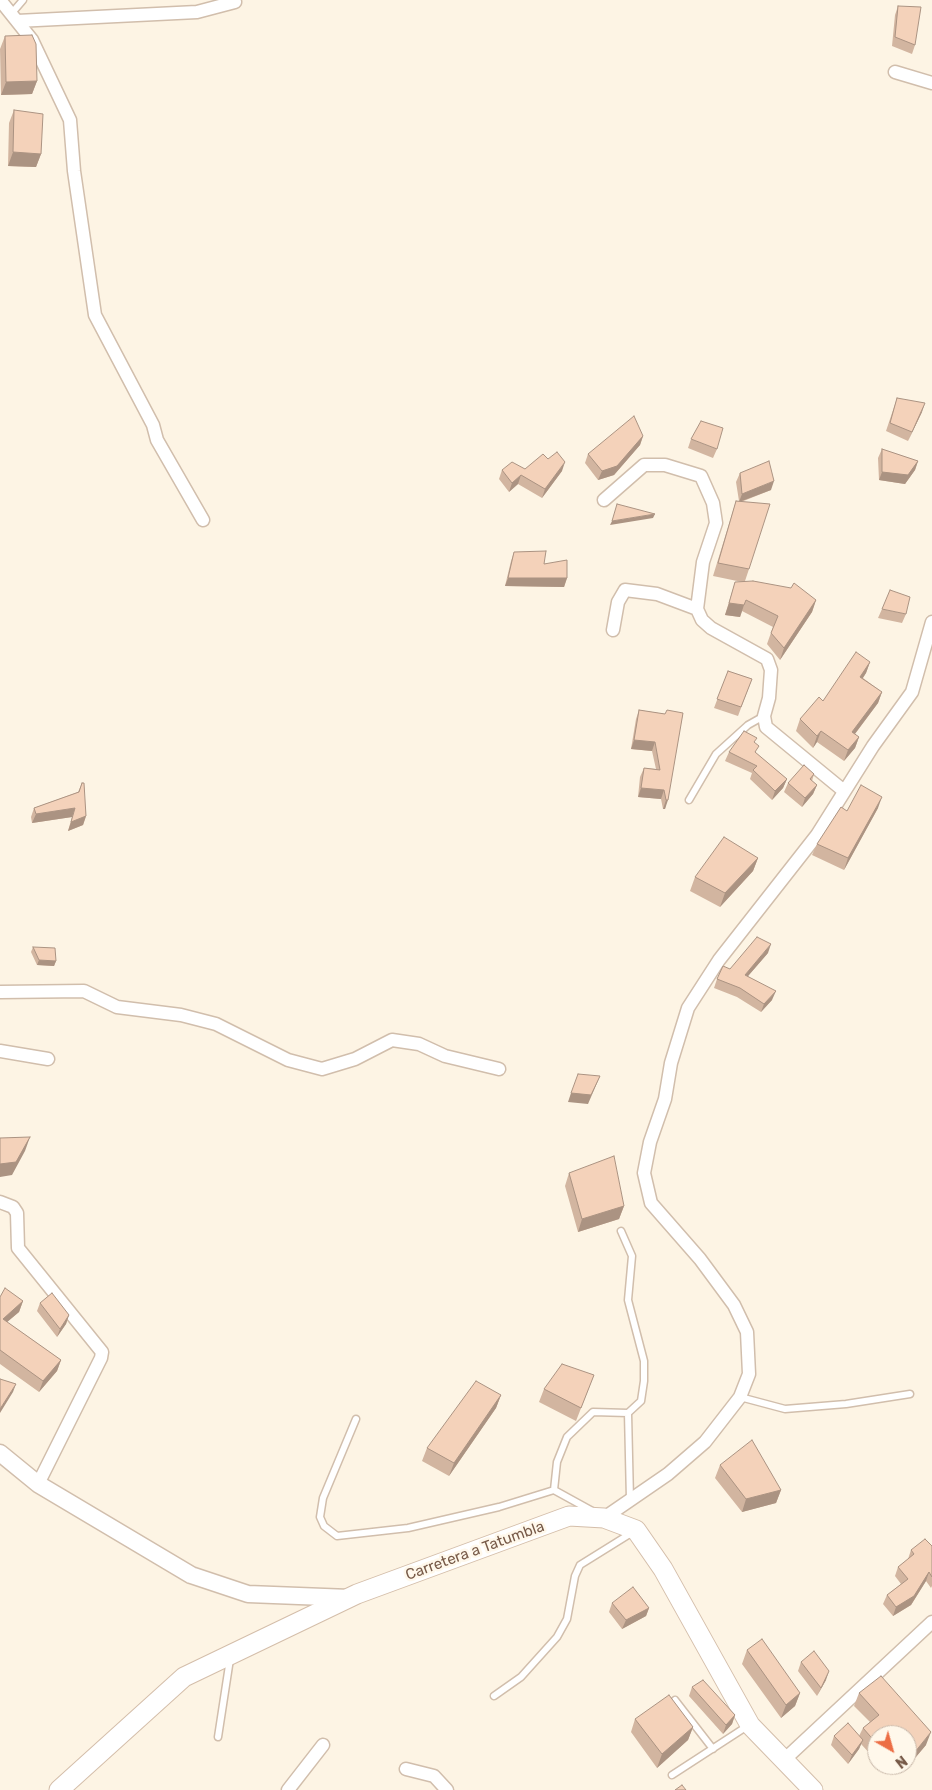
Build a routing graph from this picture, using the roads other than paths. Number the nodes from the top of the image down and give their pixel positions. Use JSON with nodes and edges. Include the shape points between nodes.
{"nodes":[{"id":1,"x":0,"y":0,"type":"edge"},
{"id":2,"x":23,"y":0,"type":"edge"},
{"id":3,"x":235,"y":2,"type":"dead end"},
{"id":4,"x":14,"y":18,"type":"junction"},
{"id":5,"x":895,"y":72,"type":"dead end"},
{"id":6,"x":932,"y":83,"type":"edge"},
{"id":7,"x":604,"y":500,"type":"dead end"},
{"id":8,"x":203,"y":520,"type":"dead end"},
{"id":9,"x":697,"y":609,"type":"junction"},
{"id":10,"x":932,"y":622,"type":"edge"},
{"id":11,"x":614,"y":630,"type":"dead end"},
{"id":12,"x":764,"y":716,"type":"junction"},
{"id":13,"x":844,"y":791,"type":"junction"},
{"id":14,"x":689,"y":800,"type":"dead end"},
{"id":15,"x":0,"y":992,"type":"edge"},
{"id":16,"x":0,"y":1051,"type":"edge"},
{"id":17,"x":48,"y":1060,"type":"dead end"},
{"id":18,"x":499,"y":1069,"type":"dead end"},
{"id":19,"x":0,"y":1202,"type":"edge"},
{"id":20,"x":621,"y":1231,"type":"dead end"},
{"id":21,"x":910,"y":1394,"type":"dead end"},
{"id":22,"x":740,"y":1396,"type":"junction"},
{"id":23,"x":628,"y":1413,"type":"junction"},
{"id":24,"x":356,"y":1419,"type":"dead end"},
{"id":25,"x":0,"y":1453,"type":"edge"},
{"id":26,"x":38,"y":1484,"type":"junction"},
{"id":27,"x":554,"y":1490,"type":"junction"},
{"id":28,"x":630,"y":1501,"type":"junction"},
{"id":29,"x":604,"y":1518,"type":"junction"},
{"id":30,"x":636,"y":1530,"type":"junction"},
{"id":31,"x":350,"y":1598,"type":"junction"},
{"id":32,"x":932,"y":1622,"type":"edge"},
{"id":33,"x":231,"y":1655,"type":"junction"},
{"id":34,"x":494,"y":1696,"type":"dead end"},
{"id":35,"x":676,"y":1700,"type":"dead end"},
{"id":36,"x":750,"y":1725,"type":"junction"},
{"id":37,"x":218,"y":1737,"type":"dead end"},
{"id":38,"x":323,"y":1746,"type":"dead end"},
{"id":39,"x":713,"y":1749,"type":"junction"},
{"id":40,"x":784,"y":1760,"type":"junction"},
{"id":41,"x":406,"y":1769,"type":"dead end"},
{"id":42,"x":672,"y":1775,"type":"dead end"},
{"id":43,"x":59,"y":1790,"type":"edge"},
{"id":44,"x":288,"y":1790,"type":"edge"},
{"id":45,"x":447,"y":1790,"type":"edge"},
{"id":46,"x":813,"y":1790,"type":"edge"}],
"edges":[{"from":1,"to":4,"type":"street"},
{"from":2,"to":4,"type":"lane"},
{"from":3,"to":4,"type":"street","via":[[197,12]]},
{"from":4,"to":8,"type":"street","via":[[32,40],[70,120],[74,171],[95,315],[153,425],[157,440]]},
{"from":5,"to":6,"type":"street"},
{"from":7,"to":9,"type":"street","via":[[644,464],[701,476],[713,503],[716,523],[703,562]]},
{"from":9,"to":11,"type":"street","via":[[657,594],[625,590],[618,602]]},
{"from":9,"to":12,"type":"street","via":[[710,628],[767,660],[771,670]]},
{"from":10,"to":13,"type":"street","via":[[912,692]]},
{"from":12,"to":13,"type":"street","via":[[766,727]]},
{"from":12,"to":14,"type":"lane","via":[[748,725],[716,754]]},
{"from":13,"to":22,"type":"street","via":[[817,835],[719,960],[688,1008],[671,1062],[665,1100],[650,1142],[644,1173],[652,1203],[734,1305],[746,1332],[749,1374]]},
{"from":15,"to":18,"type":"street","via":[[84,991],[117,1007],[181,1015],[216,1024],[288,1060],[322,1069],[356,1059],[392,1040],[419,1044],[445,1056]]},
{"from":16,"to":17,"type":"street"},
{"from":19,"to":26,"type":"street","via":[[13,1207],[17,1213],[18,1248],[102,1352],[102,1358]]},
{"from":20,"to":23,"type":"lane","via":[[632,1256],[628,1300],[644,1362],[641,1401]]},
{"from":21,"to":22,"type":"lane","via":[[786,1409]]},
{"from":22,"to":28,"type":"street","via":[[705,1442]]},
{"from":23,"to":27,"type":"lane","via":[[593,1412],[568,1437],[557,1462]]},
{"from":23,"to":28,"type":"lane"},
{"from":24,"to":27,"type":"lane","via":[[323,1498],[320,1517],[324,1526],[337,1536],[408,1528],[499,1507]]},
{"from":25,"to":26,"type":"street"},
{"from":26,"to":31,"type":"street","via":[[192,1575],[248,1594]]},
{"from":27,"to":29,"type":"lane"},
{"from":28,"to":29,"type":"street"},
{"from":29,"to":30,"type":"main road","name":"Carretera a Tatumbla"},
{"from":29,"to":31,"type":"main road","name":"Carretera a Tatumbla","via":[[569,1516]]},
{"from":30,"to":34,"type":"lane","via":[[580,1565],[568,1619],[557,1637],[521,1678]]},
{"from":30,"to":36,"type":"main road","via":[[663,1569]]},
{"from":31,"to":33,"type":"main road","name":"Carretera a Tatumbla"},
{"from":32,"to":40,"type":"street"},
{"from":33,"to":37,"type":"lane"},
{"from":33,"to":43,"type":"main road","name":"Carretera a Tatumbla","via":[[184,1677]]},
{"from":35,"to":39,"type":"lane"},
{"from":36,"to":39,"type":"lane"},
{"from":36,"to":40,"type":"main road"},
{"from":38,"to":44,"type":"street"},
{"from":39,"to":42,"type":"lane"},
{"from":40,"to":46,"type":"main road"},
{"from":41,"to":45,"type":"street","via":[[434,1776]]}]}
